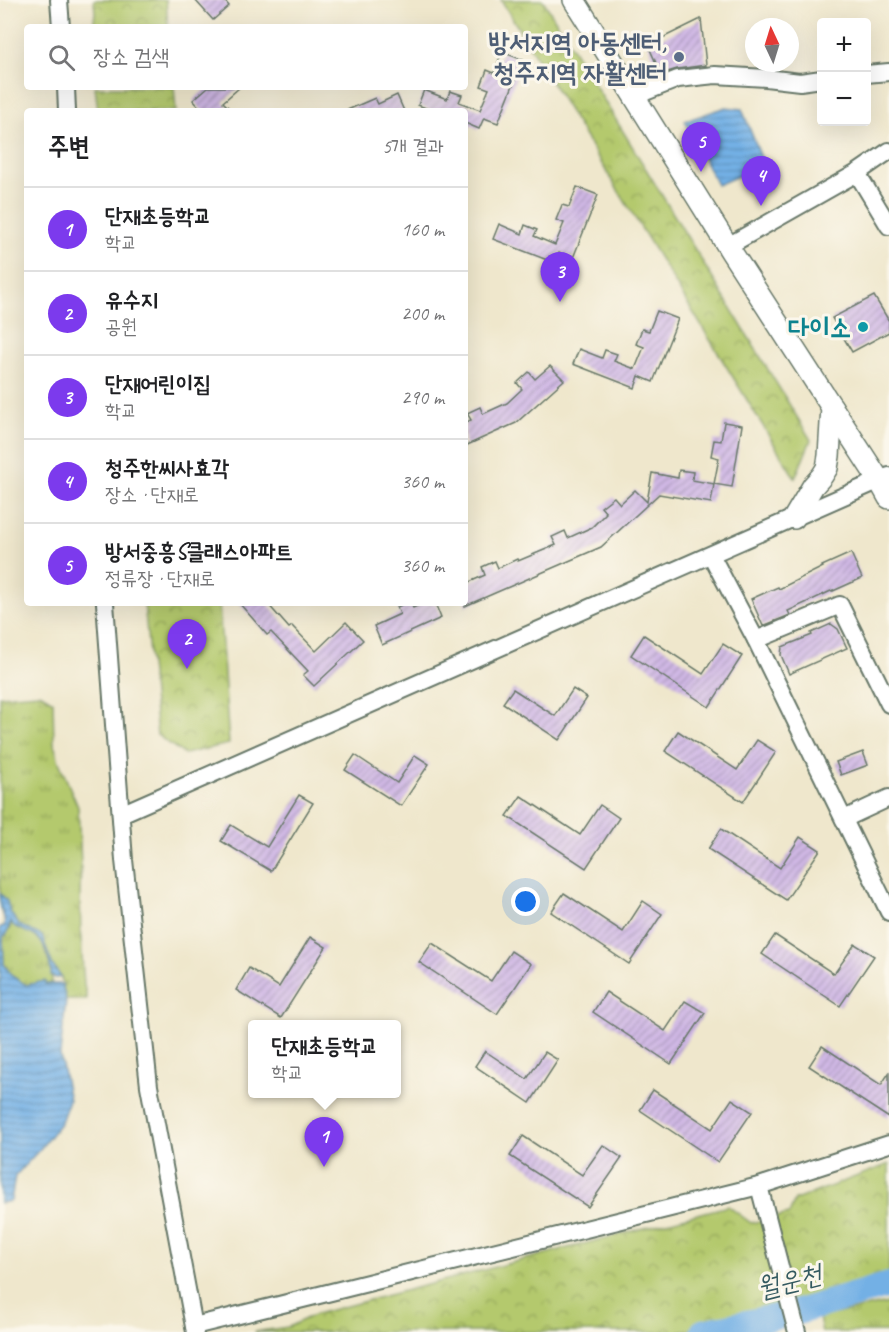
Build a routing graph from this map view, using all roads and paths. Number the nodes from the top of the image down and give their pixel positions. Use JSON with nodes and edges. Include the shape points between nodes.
{"nodes":[{"id":1,"x":59,"y":0,"type":"edge"},
{"id":2,"x":574,"y":0,"type":"edge"},
{"id":3,"x":61,"y":24,"type":"edge"},
{"id":4,"x":889,"y":72,"type":"edge"},
{"id":5,"x":871,"y":74,"type":"edge"},
{"id":6,"x":817,"y":80,"type":"edge"},
{"id":7,"x":66,"y":90,"type":"edge"},
{"id":8,"x":634,"y":96,"type":"junction"},
{"id":9,"x":68,"y":108,"type":"edge"},
{"id":10,"x":889,"y":151,"type":"edge"},
{"id":11,"x":857,"y":173,"type":"junction"},
{"id":12,"x":889,"y":226,"type":"edge"},
{"id":13,"x":728,"y":246,"type":"junction"},
{"id":14,"x":832,"y":407,"type":"junction"},
{"id":15,"x":886,"y":485,"type":"edge"},
{"id":16,"x":794,"y":518,"type":"junction"},
{"id":17,"x":711,"y":555,"type":"junction"},
{"id":18,"x":105,"y":606,"type":"edge"},
{"id":19,"x":756,"y":640,"type":"junction"},
{"id":20,"x":889,"y":704,"type":"edge"},
{"id":21,"x":889,"y":798,"type":"edge"},
{"id":22,"x":121,"y":814,"type":"junction"},
{"id":23,"x":844,"y":819,"type":"junction"},
{"id":24,"x":889,"y":912,"type":"edge"},
{"id":25,"x":889,"y":1144,"type":"edge"},
{"id":26,"x":759,"y":1186,"type":"junction"},
{"id":27,"x":195,"y":1329,"type":"edge"},
{"id":28,"x":797,"y":1332,"type":"edge"}],
"edges":[{"from":1,"to":3,"type":"street"},
{"from":2,"to":8,"type":"street"},
{"from":4,"to":5,"type":"street"},
{"from":6,"to":8,"type":"street","via":[[800,82],[716,75],[678,80]]},
{"from":7,"to":9,"type":"street"},
{"from":8,"to":13,"type":"street"},
{"from":10,"to":11,"type":"street"},
{"from":11,"to":12,"type":"street"},
{"from":11,"to":13,"type":"street"},
{"from":13,"to":14,"type":"street"},
{"from":14,"to":15,"type":"street"},
{"from":14,"to":16,"type":"street","via":[[827,468]]},
{"from":15,"to":16,"type":"street"},
{"from":16,"to":17,"type":"street"},
{"from":17,"to":19,"type":"street"},
{"from":17,"to":22,"type":"street"},
{"from":18,"to":22,"type":"street"},
{"from":19,"to":20,"type":"street","via":[[840,604]]},
{"from":19,"to":23,"type":"street"},
{"from":21,"to":23,"type":"street"},
{"from":22,"to":27,"type":"street","via":[[149,1086]]},
{"from":23,"to":24,"type":"street"},
{"from":25,"to":26,"type":"street"},
{"from":26,"to":27,"type":"street"},
{"from":26,"to":28,"type":"street"}]}
